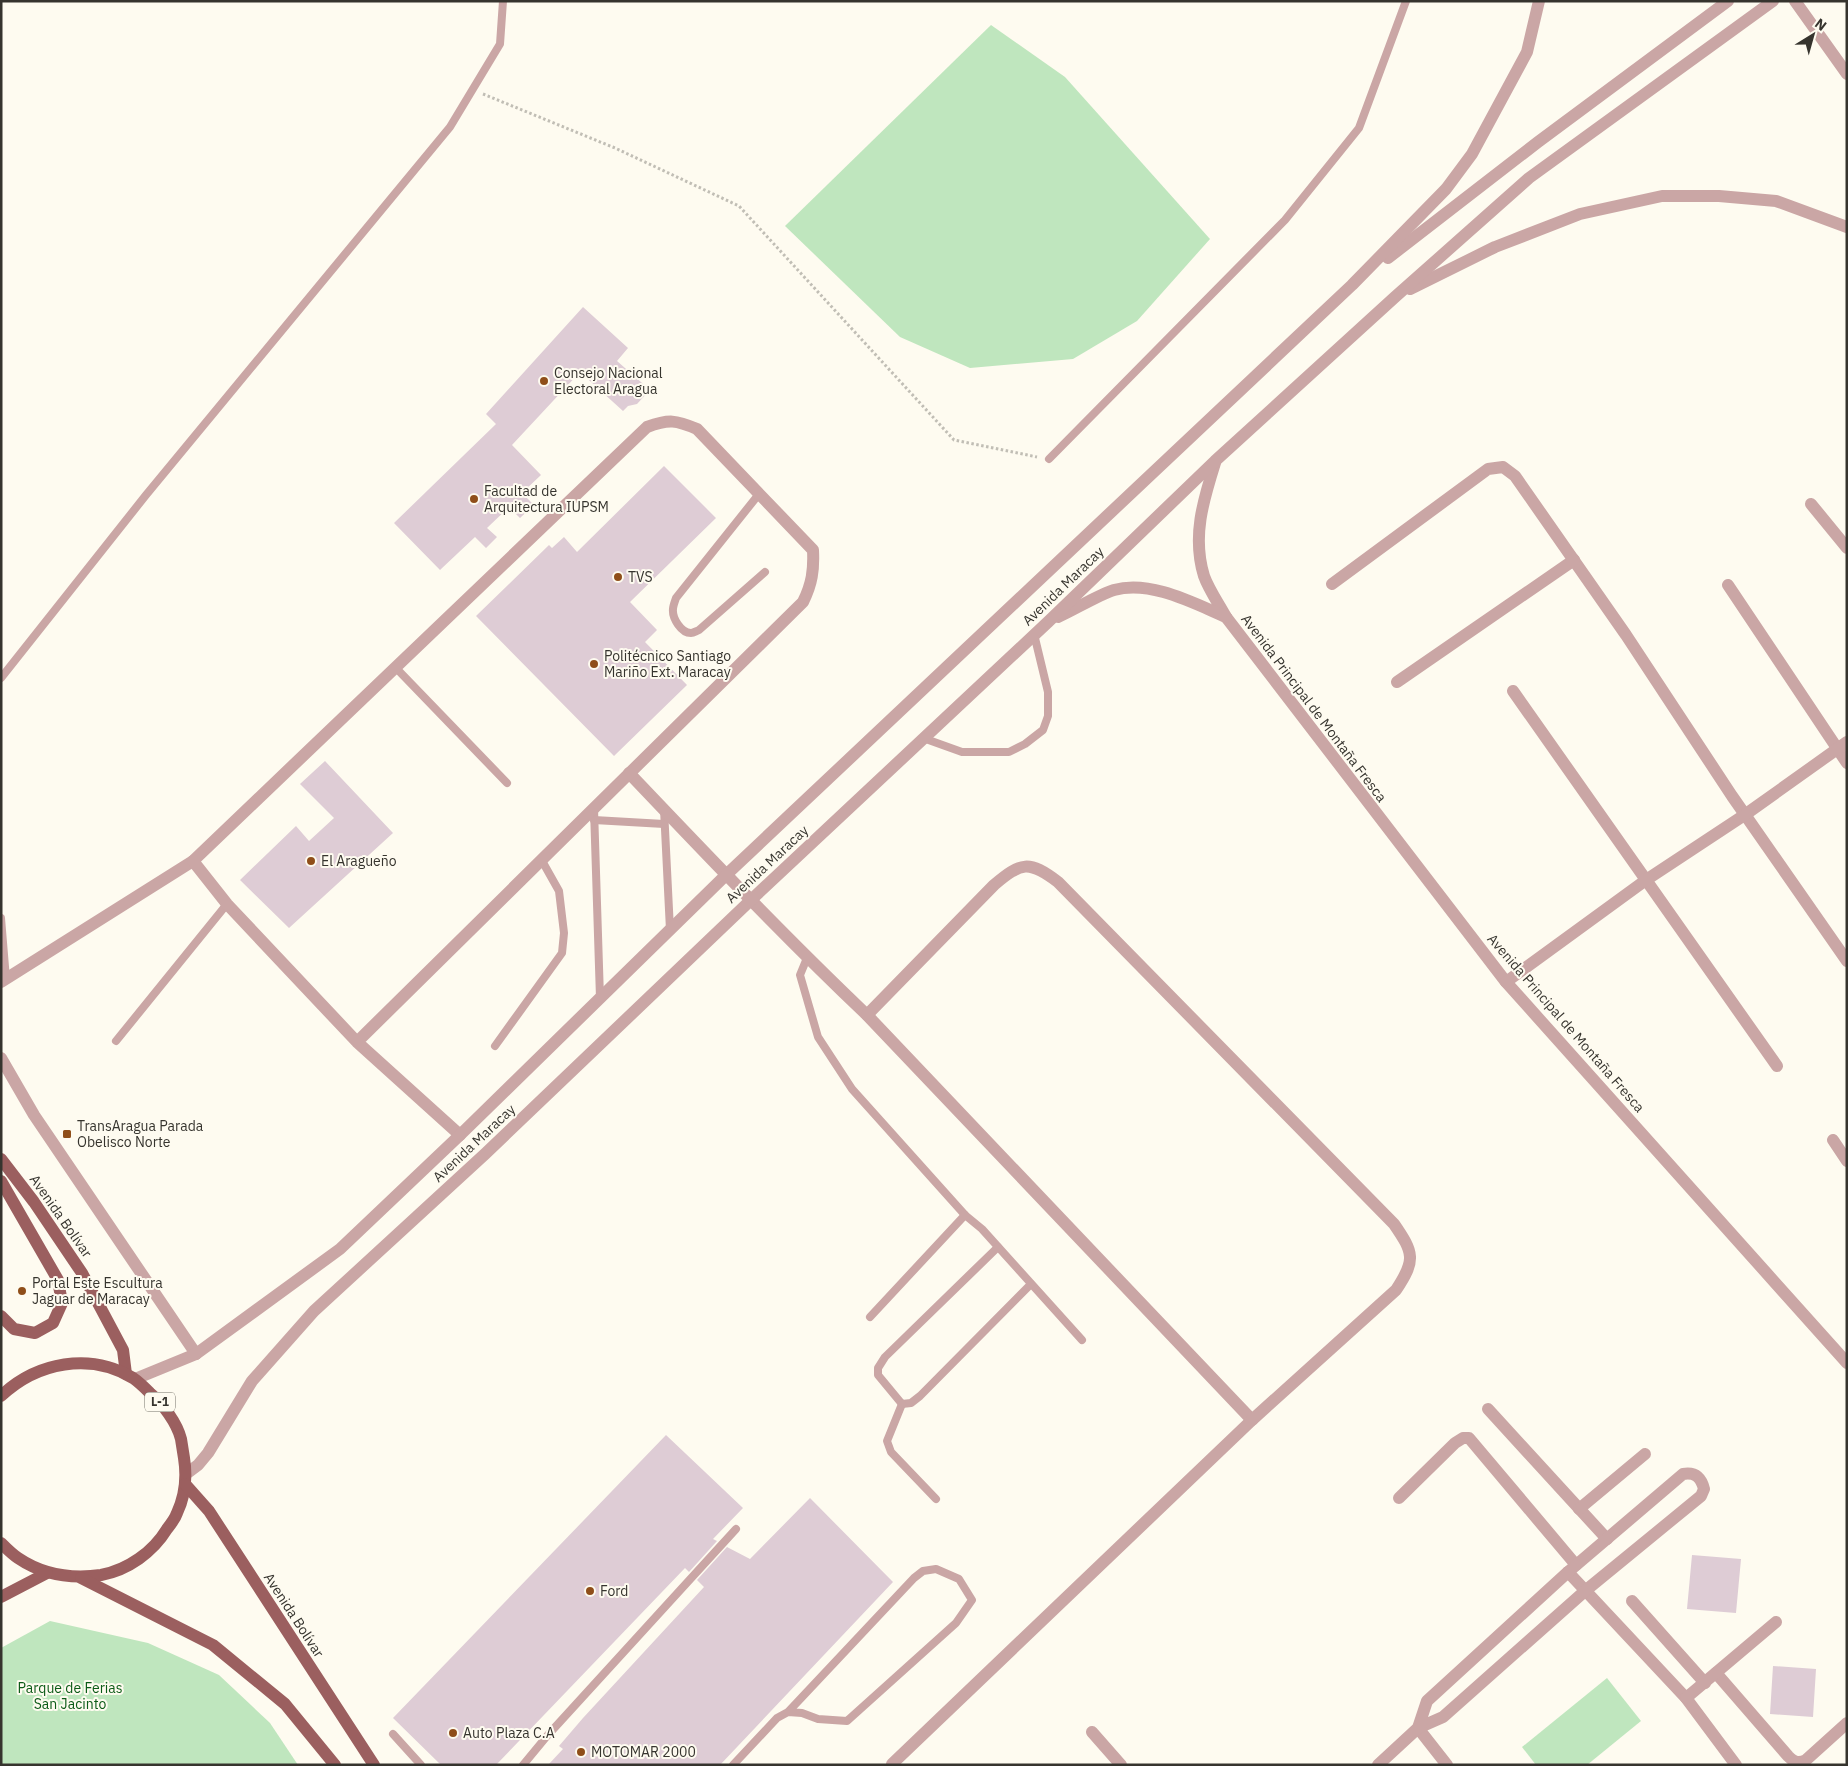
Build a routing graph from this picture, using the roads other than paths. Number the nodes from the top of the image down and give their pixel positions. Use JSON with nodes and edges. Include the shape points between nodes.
{"nodes":[{"id":1,"x":503,"y":1,"type":"edge"},
{"id":2,"x":1406,"y":1,"type":"edge"},
{"id":3,"x":1539,"y":1,"type":"edge"},
{"id":4,"x":1728,"y":1,"type":"edge"},
{"id":5,"x":1772,"y":1,"type":"edge"},
{"id":6,"x":1795,"y":1,"type":"edge"},
{"id":7,"x":1847,"y":74,"type":"edge"},
{"id":8,"x":1847,"y":226,"type":"edge"},
{"id":9,"x":1352,"y":285,"type":"junction"},
{"id":10,"x":1395,"y":297,"type":"junction"},
{"id":11,"x":1050,"y":459,"type":"road end"},
{"id":12,"x":1215,"y":461,"type":"junction"},
{"id":13,"x":759,"y":494,"type":"junction"},
{"id":14,"x":1811,"y":504,"type":"dead end"},
{"id":15,"x":1844,"y":540,"type":"edge"},
{"id":16,"x":1574,"y":560,"type":"junction"},
{"id":17,"x":766,"y":572,"type":"dead end"},
{"id":18,"x":1332,"y":584,"type":"dead end"},
{"id":19,"x":1728,"y":585,"type":"dead end"},
{"id":20,"x":1226,"y":617,"type":"junction"},
{"id":21,"x":1048,"y":622,"type":"junction"},
{"id":22,"x":1034,"y":634,"type":"junction"},
{"id":23,"x":396,"y":668,"type":"junction"},
{"id":24,"x":1,"y":678,"type":"edge"},
{"id":25,"x":1398,"y":682,"type":"dead end"},
{"id":26,"x":1513,"y":690,"type":"dead end"},
{"id":27,"x":923,"y":738,"type":"junction"},
{"id":28,"x":1842,"y":746,"type":"edge"},
{"id":29,"x":1847,"y":763,"type":"edge"},
{"id":30,"x":629,"y":772,"type":"junction"},
{"id":31,"x":507,"y":783,"type":"dead end"},
{"id":32,"x":664,"y":809,"type":"junction"},
{"id":33,"x":594,"y":813,"type":"junction"},
{"id":34,"x":1746,"y":814,"type":"junction"},
{"id":35,"x":664,"y":824,"type":"junction"},
{"id":36,"x":541,"y":859,"type":"junction"},
{"id":37,"x":193,"y":861,"type":"junction"},
{"id":38,"x":726,"y":875,"type":"junction"},
{"id":39,"x":1646,"y":880,"type":"junction"},
{"id":40,"x":752,"y":899,"type":"junction"},
{"id":41,"x":227,"y":904,"type":"junction"},
{"id":42,"x":1,"y":918,"type":"edge"},
{"id":43,"x":670,"y":930,"type":"junction"},
{"id":44,"x":807,"y":958,"type":"junction"},
{"id":45,"x":1847,"y":961,"type":"edge"},
{"id":46,"x":4,"y":980,"type":"edge"},
{"id":47,"x":1506,"y":982,"type":"junction"},
{"id":48,"x":600,"y":998,"type":"junction"},
{"id":49,"x":867,"y":1015,"type":"junction"},
{"id":50,"x":116,"y":1041,"type":"dead end"},
{"id":51,"x":357,"y":1042,"type":"junction"},
{"id":52,"x":495,"y":1046,"type":"dead end"},
{"id":53,"x":1,"y":1058,"type":"edge"},
{"id":54,"x":1777,"y":1066,"type":"dead end"},
{"id":55,"x":460,"y":1135,"type":"junction"},
{"id":56,"x":1833,"y":1140,"type":"dead end"},
{"id":57,"x":1,"y":1159,"type":"edge"},
{"id":58,"x":1847,"y":1161,"type":"edge"},
{"id":59,"x":1,"y":1181,"type":"edge"},
{"id":60,"x":965,"y":1215,"type":"junction"},
{"id":61,"x":998,"y":1246,"type":"junction"},
{"id":62,"x":1031,"y":1284,"type":"junction"},
{"id":63,"x":1,"y":1316,"type":"edge"},
{"id":64,"x":870,"y":1316,"type":"dead end"},
{"id":65,"x":1082,"y":1340,"type":"dead end"},
{"id":66,"x":196,"y":1354,"type":"junction"},
{"id":67,"x":1847,"y":1363,"type":"edge"},
{"id":68,"x":131,"y":1377,"type":"junction"},
{"id":69,"x":1,"y":1396,"type":"edge"},
{"id":70,"x":902,"y":1404,"type":"junction"},
{"id":71,"x":1488,"y":1409,"type":"dead end"},
{"id":72,"x":1252,"y":1420,"type":"junction"},
{"id":73,"x":1645,"y":1454,"type":"dead end"},
{"id":74,"x":186,"y":1479,"type":"junction"},
{"id":75,"x":1399,"y":1498,"type":"dead end"},
{"id":76,"x":936,"y":1499,"type":"dead end"},
{"id":77,"x":1579,"y":1510,"type":"junction"},
{"id":78,"x":736,"y":1529,"type":"dead end"},
{"id":79,"x":1607,"y":1539,"type":"junction"},
{"id":80,"x":1,"y":1543,"type":"edge"},
{"id":81,"x":1572,"y":1569,"type":"junction"},
{"id":82,"x":47,"y":1573,"type":"junction"},
{"id":83,"x":81,"y":1578,"type":"junction"},
{"id":84,"x":1585,"y":1591,"type":"junction"},
{"id":85,"x":1,"y":1597,"type":"edge"},
{"id":86,"x":1632,"y":1601,"type":"dead end"},
{"id":87,"x":1776,"y":1622,"type":"dead end"},
{"id":88,"x":1716,"y":1673,"type":"junction"},
{"id":89,"x":1705,"y":1683,"type":"junction"},
{"id":90,"x":1686,"y":1698,"type":"junction"},
{"id":91,"x":788,"y":1712,"type":"junction"},
{"id":92,"x":1847,"y":1723,"type":"edge"},
{"id":93,"x":1418,"y":1728,"type":"junction"},
{"id":94,"x":1092,"y":1732,"type":"dead end"},
{"id":95,"x":393,"y":1734,"type":"dead end"},
{"id":96,"x":892,"y":1764,"type":"edge"},
{"id":97,"x":336,"y":1765,"type":"edge"},
{"id":98,"x":374,"y":1765,"type":"edge"},
{"id":99,"x":421,"y":1765,"type":"edge"},
{"id":100,"x":523,"y":1765,"type":"edge"},
{"id":101,"x":733,"y":1765,"type":"edge"},
{"id":102,"x":1121,"y":1765,"type":"edge"},
{"id":103,"x":1378,"y":1765,"type":"edge"},
{"id":104,"x":1447,"y":1765,"type":"edge"},
{"id":105,"x":1736,"y":1765,"type":"edge"}],
"edges":[{"from":1,"to":24,"type":"lane","via":[[500,44],[450,127],[146,495]]},
{"from":2,"to":11,"type":"lane","via":[[1359,128],[1285,220]]},
{"from":3,"to":9,"type":"street","via":[[1527,52],[1472,154],[1446,189]]},
{"from":4,"to":9,"type":"street"},
{"from":5,"to":10,"type":"street","name":"Avenida Maracay","via":[[1529,178]]},
{"from":6,"to":7,"type":"street"},
{"from":8,"to":10,"type":"street","via":[[1776,201],[1662,196],[1580,214],[1495,247]]},
{"from":9,"to":38,"type":"street","name":"Avenida Maracay"},
{"from":10,"to":12,"type":"street","name":"Avenida Maracay"},
{"from":12,"to":20,"type":"street","name":"Avenida Principal de Montaña Fresca","via":[[1201,510],[1198,544],[1205,577]]},
{"from":12,"to":21,"type":"street","name":"Avenida Maracay"},
{"from":13,"to":17,"type":"lane","via":[[676,598],[673,616],[684,631],[699,630]]},
{"from":13,"to":23,"type":"street","via":[[697,429],[682,422],[663,421],[647,427]]},
{"from":13,"to":30,"type":"street","via":[[812,550],[814,570],[810,588],[803,602]]},
{"from":14,"to":15,"type":"street"},
{"from":16,"to":18,"type":"street","via":[[1515,476],[1502,467],[1488,469]]},
{"from":16,"to":25,"type":"street"},
{"from":16,"to":34,"type":"street"},
{"from":19,"to":28,"type":"street"},
{"from":20,"to":21,"type":"street","via":[[1170,593],[1142,588],[1114,590]]},
{"from":20,"to":47,"type":"street","name":"Avenida Principal de Montaña Fresca"},
{"from":21,"to":22,"type":"street","name":"Avenida Maracay"},
{"from":22,"to":27,"type":"street","name":"Avenida Maracay"},
{"from":22,"to":27,"type":"lane","via":[[1048,692],[1048,716],[1043,730],[1009,752],[962,752]]},
{"from":23,"to":31,"type":"lane"},
{"from":23,"to":37,"type":"street"},
{"from":26,"to":39,"type":"street"},
{"from":27,"to":40,"type":"street","name":"Avenida Maracay"},
{"from":28,"to":29,"type":"street"},
{"from":28,"to":34,"type":"street"},
{"from":30,"to":32,"type":"street"},
{"from":30,"to":33,"type":"street"},
{"from":32,"to":35,"type":"lane"},
{"from":32,"to":38,"type":"street"},
{"from":33,"to":35,"type":"lane"},
{"from":33,"to":36,"type":"street"},
{"from":33,"to":48,"type":"lane"},
{"from":34,"to":39,"type":"street"},
{"from":34,"to":45,"type":"street"},
{"from":35,"to":43,"type":"lane"},
{"from":36,"to":51,"type":"street"},
{"from":36,"to":52,"type":"lane","via":[[560,891],[564,933],[562,953]]},
{"from":37,"to":41,"type":"street"},
{"from":37,"to":46,"type":"street"},
{"from":38,"to":40,"type":"street"},
{"from":38,"to":43,"type":"street","name":"Avenida Maracay"},
{"from":39,"to":47,"type":"street"},
{"from":39,"to":54,"type":"street"},
{"from":40,"to":44,"type":"street"},
{"from":40,"to":74,"type":"street","name":"Avenida Maracay","via":[[314,1312],[252,1381],[208,1453]]},
{"from":41,"to":50,"type":"lane"},
{"from":41,"to":51,"type":"street"},
{"from":42,"to":46,"type":"lane"},
{"from":43,"to":48,"type":"street","name":"Avenida Maracay"},
{"from":44,"to":49,"type":"street"},
{"from":44,"to":60,"type":"lane","via":[[800,975],[818,1037],[852,1089]]},
{"from":47,"to":67,"type":"street","name":"Avenida Principal de Montaña Fresca"},
{"from":48,"to":55,"type":"street","name":"Avenida Maracay"},
{"from":49,"to":72,"type":"street"},
{"from":49,"to":72,"type":"street","via":[[994,885],[1011,870],[1029,865],[1058,882],[1394,1224],[1407,1243],[1411,1257],[1396,1290]]},
{"from":51,"to":55,"type":"street"},
{"from":53,"to":66,"type":"street","via":[[34,1115]]},
{"from":55,"to":66,"type":"street","name":"Avenida Maracay","via":[[340,1249]]},
{"from":56,"to":58,"type":"street"},
{"from":57,"to":68,"type":"main road","name":"Avenida Bolívar","via":[[82,1273],[123,1350]]},
{"from":59,"to":63,"type":"main road","via":[[58,1280],[62,1304],[53,1323],[35,1333],[14,1329]]},
{"from":60,"to":61,"type":"lane"},
{"from":60,"to":64,"type":"lane"},
{"from":61,"to":62,"type":"lane"},
{"from":61,"to":70,"type":"lane","via":[[885,1357],[878,1368],[878,1375]]},
{"from":62,"to":65,"type":"lane"},
{"from":62,"to":70,"type":"lane","via":[[920,1396],[911,1403]]},
{"from":66,"to":68,"type":"street","name":"Avenida Maracay"},
{"from":68,"to":69,"type":"main road","number":"L-1","via":[[96,1365],[56,1365],[33,1373]]},
{"from":68,"to":74,"type":"main road","number":"L-1","via":[[168,1412],[181,1437]]},
{"from":70,"to":76,"type":"lane","via":[[887,1441],[891,1452]]},
{"from":71,"to":77,"type":"street"},
{"from":72,"to":96,"type":"street"},
{"from":73,"to":77,"type":"street"},
{"from":74,"to":83,"type":"main road","number":"L-1","via":[[178,1513],[162,1539],[139,1560],[111,1573]]},
{"from":74,"to":98,"type":"main road","name":"Avenida Bolívar"},
{"from":75,"to":81,"type":"street","via":[[1455,1443],[1469,1438]]},
{"from":77,"to":79,"type":"street"},
{"from":78,"to":100,"type":"lane"},
{"from":79,"to":81,"type":"street"},
{"from":79,"to":84,"type":"street","via":[[1683,1474],[1691,1472],[1702,1483],[1701,1496]]},
{"from":80,"to":82,"type":"main road","number":"L-1","via":[[17,1558]]},
{"from":81,"to":84,"type":"street"},
{"from":81,"to":93,"type":"street","via":[[1428,1701]]},
{"from":82,"to":83,"type":"main road","number":"L-1"},
{"from":82,"to":85,"type":"main road"},
{"from":83,"to":97,"type":"main road","number":"L-1","via":[[213,1645],[285,1704]]},
{"from":84,"to":90,"type":"street"},
{"from":84,"to":93,"type":"street","via":[[1443,1717]]},
{"from":86,"to":89,"type":"street"},
{"from":87,"to":88,"type":"street"},
{"from":88,"to":89,"type":"street"},
{"from":88,"to":92,"type":"street","via":[[1795,1762],[1806,1760]]},
{"from":89,"to":90,"type":"street"},
{"from":90,"to":105,"type":"street"},
{"from":91,"to":91,"type":"lane","via":[[847,1721],[956,1623],[972,1600],[959,1578],[936,1569],[918,1574]]},
{"from":91,"to":101,"type":"lane","via":[[777,1718]]},
{"from":93,"to":103,"type":"street"},
{"from":93,"to":104,"type":"street"},
{"from":94,"to":102,"type":"street"},
{"from":95,"to":99,"type":"lane"}]}
